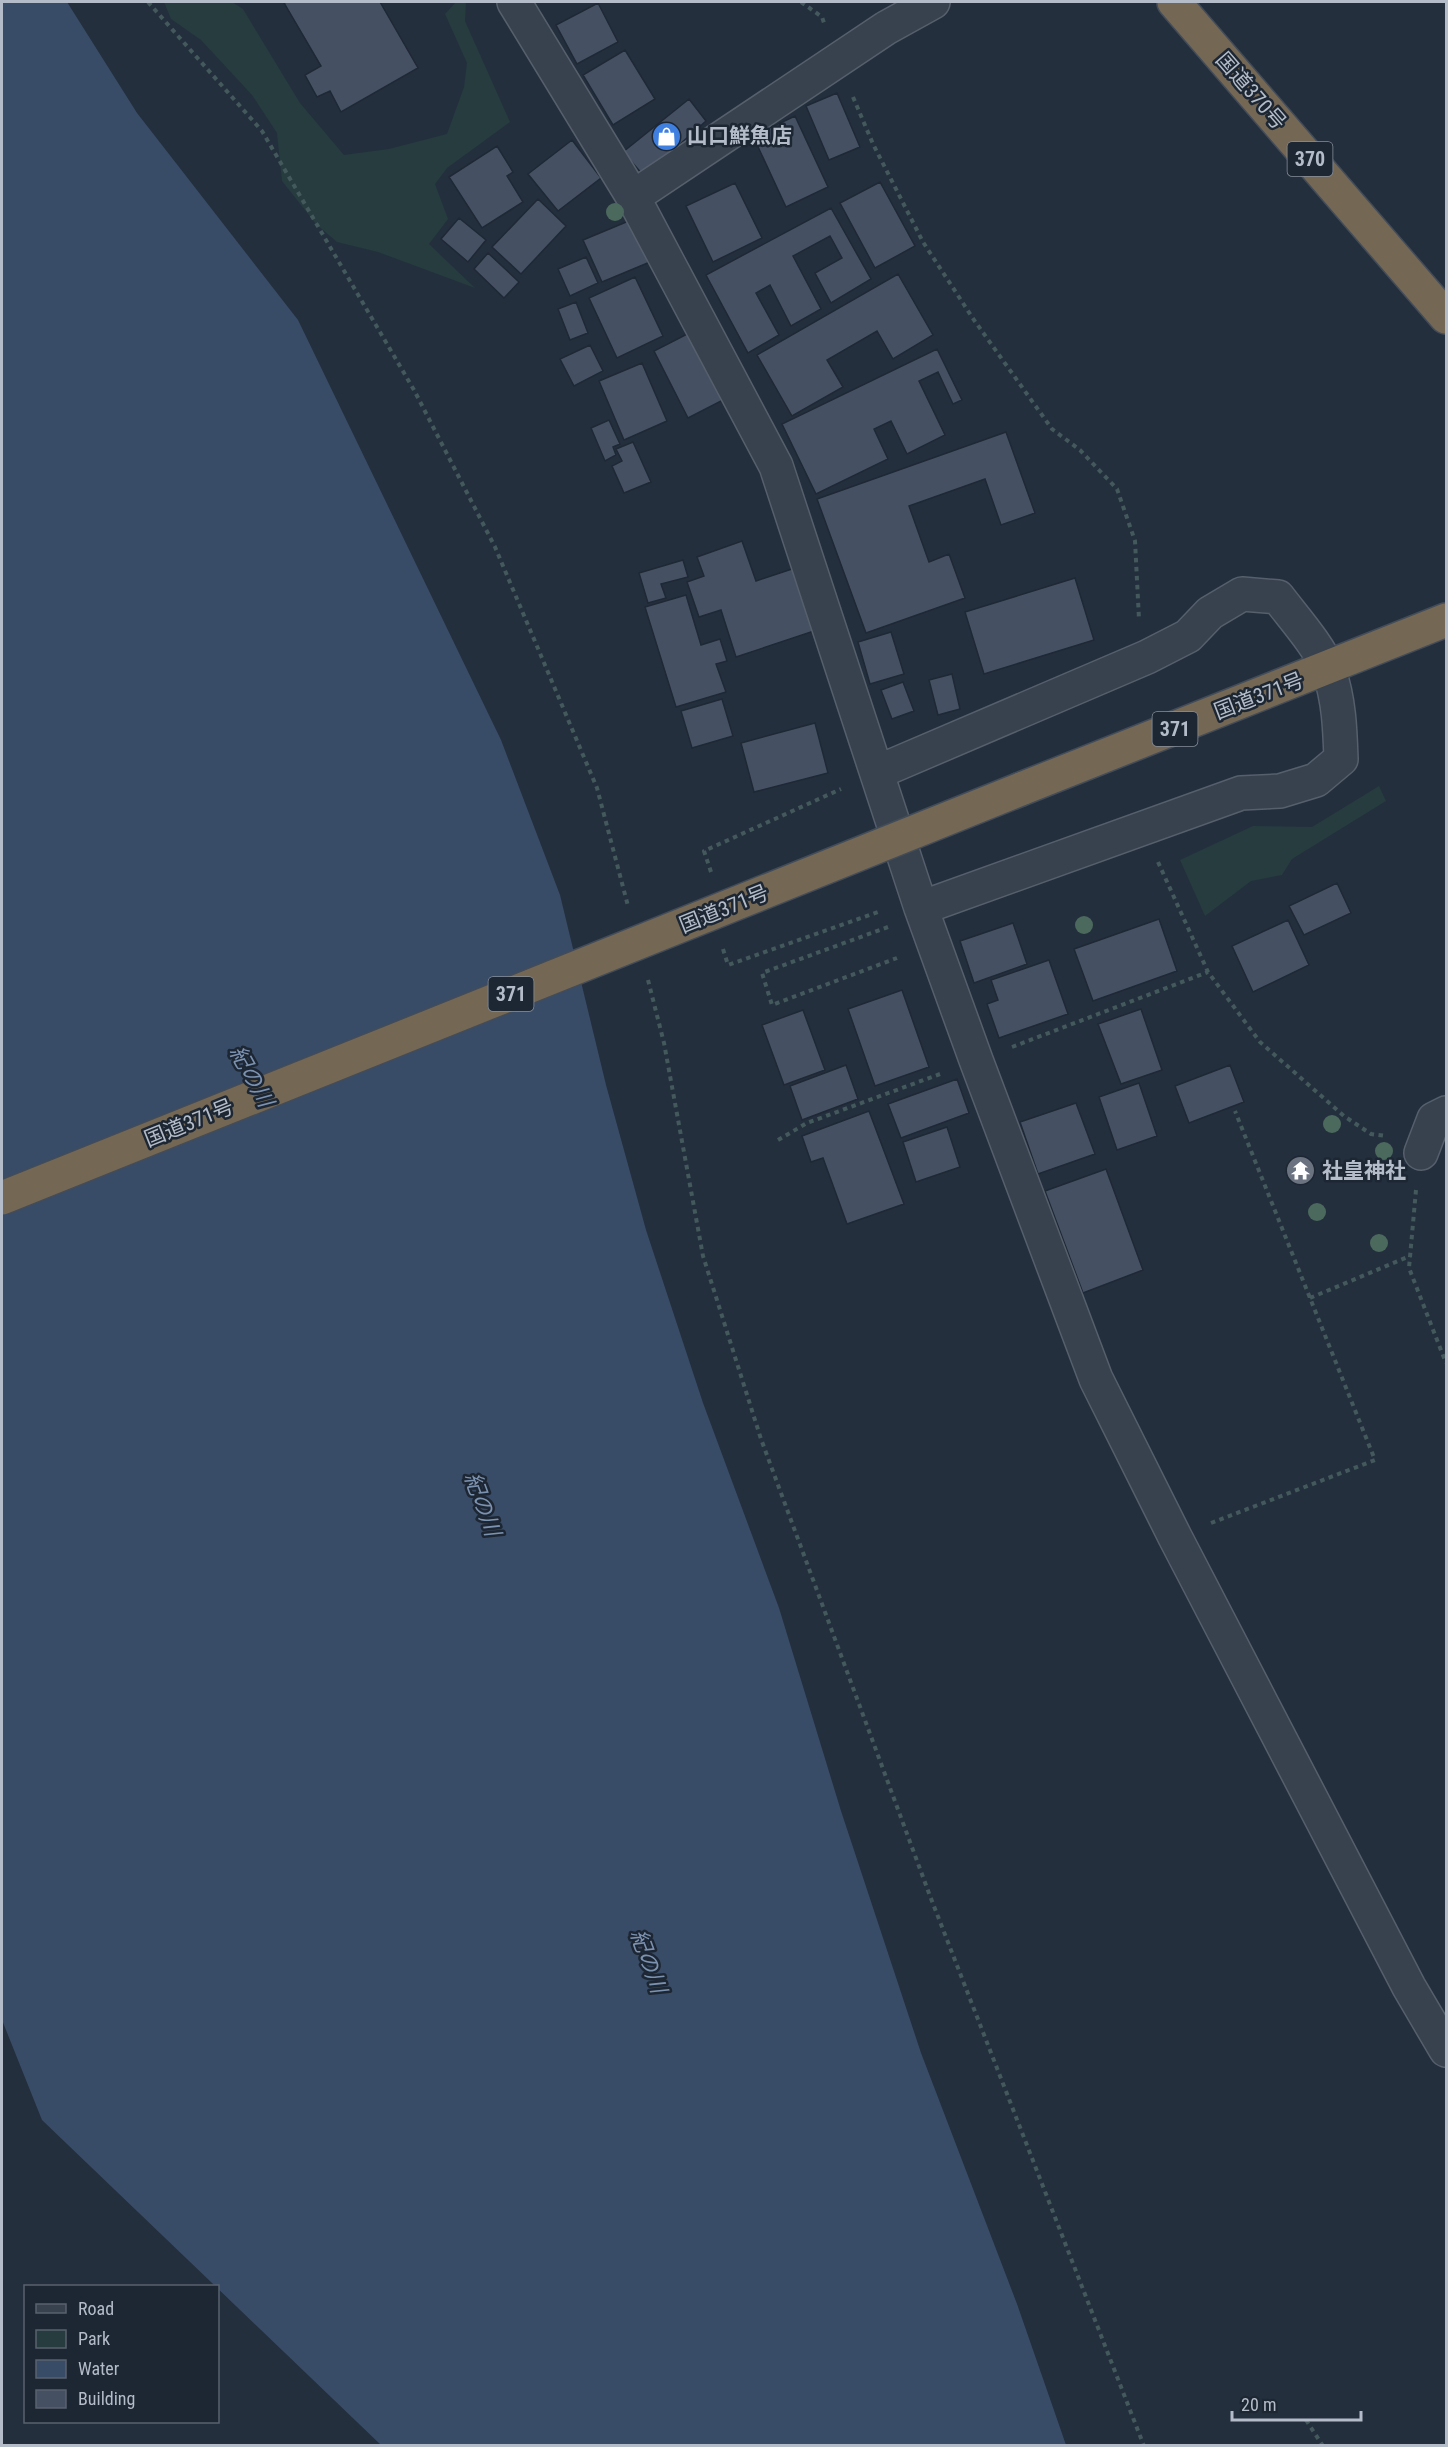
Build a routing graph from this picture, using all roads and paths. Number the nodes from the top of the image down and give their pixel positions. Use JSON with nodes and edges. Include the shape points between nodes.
{"nodes":[{"id":1,"x":148,"y":2,"type":"edge"},
{"id":2,"x":513,"y":2,"type":"edge"},
{"id":3,"x":933,"y":2,"type":"edge"},
{"id":4,"x":1174,"y":2,"type":"edge"},
{"id":5,"x":837,"y":60,"type":"junction"},
{"id":6,"x":633,"y":197,"type":"junction"},
{"id":7,"x":1446,"y":317,"type":"edge"},
{"id":8,"x":1446,"y":620,"type":"edge"},
{"id":9,"x":1139,"y":626,"type":"dead end"},
{"id":10,"x":1328,"y":669,"type":"junction"},
{"id":11,"x":878,"y":772,"type":"junction"},
{"id":12,"x":1154,"y":852,"type":"dead end"},
{"id":13,"x":713,"y":876,"type":"dead end"},
{"id":14,"x":889,"y":908,"type":"dead end"},
{"id":15,"x":631,"y":915,"type":"dead end"},
{"id":16,"x":909,"y":916,"type":"junction"},
{"id":17,"x":720,"y":944,"type":"dead end"},
{"id":18,"x":935,"y":944,"type":"junction"},
{"id":19,"x":1208,"y":972,"type":"junction"},
{"id":20,"x":646,"y":973,"type":"dead end"},
{"id":21,"x":976,"y":1060,"type":"junction"},
{"id":22,"x":1235,"y":1111,"type":"dead end"},
{"id":23,"x":1446,"y":1113,"type":"edge"},
{"id":24,"x":778,"y":1140,"type":"dead end"},
{"id":25,"x":1423,"y":1146,"type":"junction"},
{"id":26,"x":2,"y":1198,"type":"edge"},
{"id":27,"x":1410,"y":1256,"type":"junction"},
{"id":28,"x":1310,"y":1298,"type":"junction"},
{"id":29,"x":1446,"y":1362,"type":"edge"},
{"id":30,"x":1175,"y":1537,"type":"junction"},
{"id":31,"x":1446,"y":2050,"type":"edge"},
{"id":32,"x":1306,"y":2420,"type":"dead end"},
{"id":33,"x":1144,"y":2445,"type":"edge"},
{"id":34,"x":1323,"y":2445,"type":"edge"}],
"edges":[{"from":1,"to":15,"type":"path","via":[[262,131],[414,390],[495,547],[597,789]]},
{"from":2,"to":6,"type":"street"},
{"from":3,"to":5,"type":"street"},
{"from":4,"to":7,"type":"highway","name":"国道370号","number":"370"},
{"from":5,"to":6,"type":"street"},
{"from":5,"to":9,"type":"path","via":[[873,144],[923,242],[1052,429],[1080,450],[1117,489],[1135,541]]},
{"from":6,"to":11,"type":"street","via":[[776,466]]},
{"from":8,"to":10,"type":"highway","name":"国道371号","number":"371"},
{"from":10,"to":11,"type":"street","via":[[1278,597],[1242,594],[1210,613],[1188,636],[1147,657]]},
{"from":10,"to":16,"type":"street","via":[[1340,718],[1341,759],[1316,780],[1280,791],[1241,793]]},
{"from":10,"to":26,"type":"highway","name":"国道371号","number":"371","bridge":true},
{"from":11,"to":13,"type":"path","via":[[704,851]]},
{"from":11,"to":16,"type":"street"},
{"from":12,"to":19,"type":"path"},
{"from":14,"to":17,"type":"path","via":[[728,965]]},
{"from":16,"to":18,"type":"street"},
{"from":16,"to":18,"type":"path","via":[[762,974],[772,1005]]},
{"from":18,"to":21,"type":"street"},
{"from":19,"to":21,"type":"path"},
{"from":19,"to":25,"type":"path","via":[[1260,1041],[1344,1116],[1371,1134]]},
{"from":20,"to":33,"type":"path","via":[[664,1042],[703,1256],[761,1439],[930,1896]]},
{"from":21,"to":24,"type":"path","via":[[807,1123]]},
{"from":21,"to":30,"type":"street","via":[[1096,1379]]},
{"from":22,"to":28,"type":"path"},
{"from":23,"to":25,"type":"street","via":[[1434,1119]]},
{"from":25,"to":27,"type":"path"},
{"from":27,"to":28,"type":"path"},
{"from":27,"to":29,"type":"path","via":[[1409,1268]]},
{"from":28,"to":30,"type":"path","via":[[1375,1460]]},
{"from":30,"to":31,"type":"street","via":[[1404,1977]]},
{"from":32,"to":34,"type":"path"}]}
